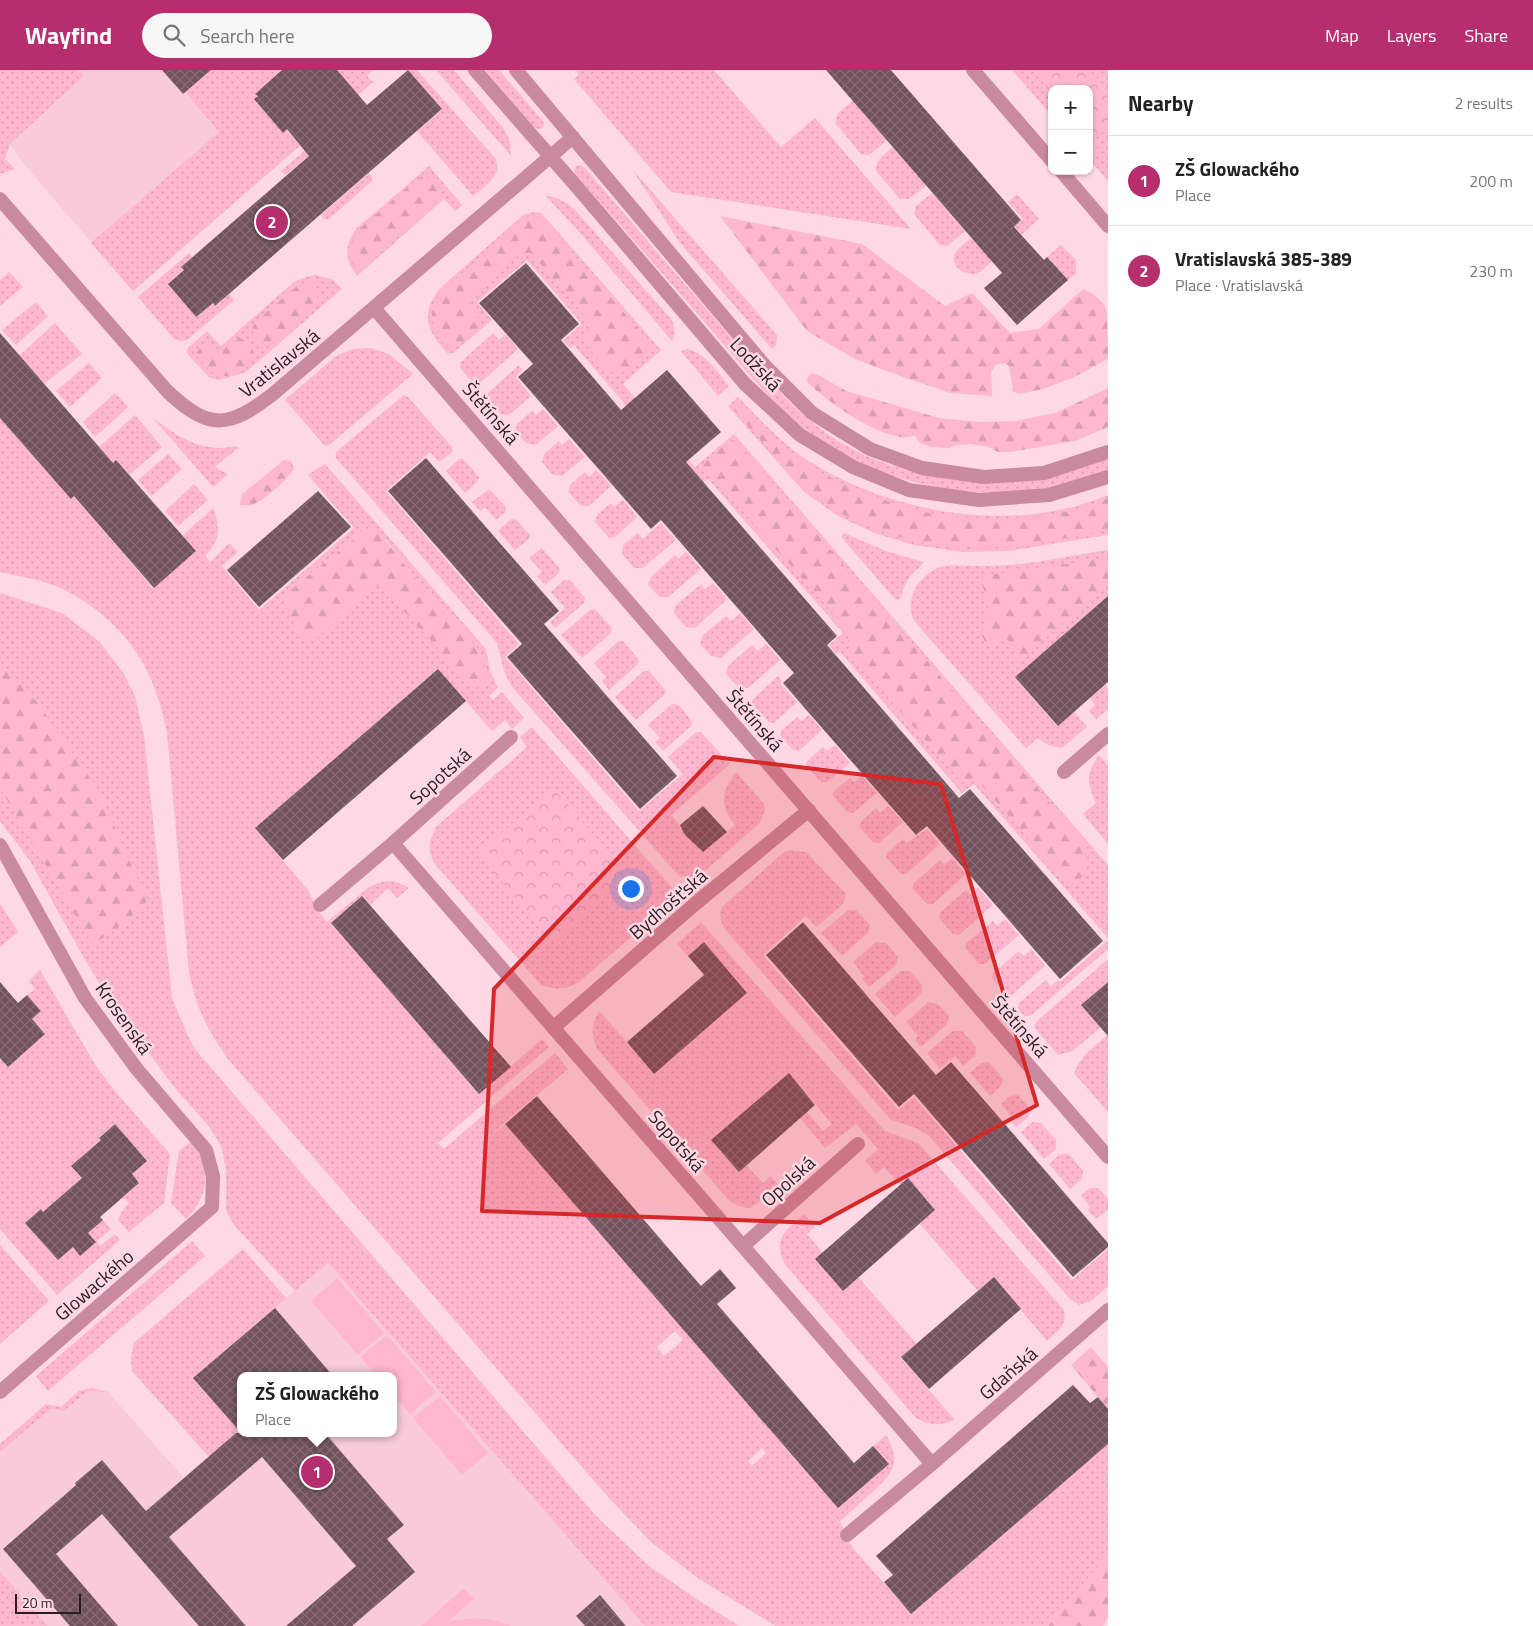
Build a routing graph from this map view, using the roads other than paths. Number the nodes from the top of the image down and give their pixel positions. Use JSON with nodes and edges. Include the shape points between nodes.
{"nodes":[{"id":1,"x":475,"y":70,"type":"edge"},
{"id":2,"x":516,"y":70,"type":"edge"},
{"id":3,"x":972,"y":70,"type":"edge"},
{"id":4,"x":573,"y":137,"type":"junction"},
{"id":5,"x":551,"y":156,"type":"junction"},
{"id":6,"x":1048,"y":156,"type":"edge"},
{"id":7,"x":1064,"y":175,"type":"edge"},
{"id":8,"x":0,"y":199,"type":"edge"},
{"id":9,"x":1108,"y":226,"type":"edge"},
{"id":10,"x":374,"y":308,"type":"junction"},
{"id":11,"x":1108,"y":452,"type":"edge"},
{"id":12,"x":1108,"y":477,"type":"edge"},
{"id":13,"x":1108,"y":734,"type":"edge"},
{"id":14,"x":512,"y":737,"type":"dead end"},
{"id":15,"x":1064,"y":772,"type":"dead end"},
{"id":16,"x":809,"y":810,"type":"junction"},
{"id":17,"x":393,"y":843,"type":"junction"},
{"id":18,"x":0,"y":845,"type":"edge"},
{"id":19,"x":320,"y":905,"type":"dead end"},
{"id":20,"x":553,"y":1028,"type":"junction"},
{"id":21,"x":858,"y":1144,"type":"dead end"},
{"id":22,"x":1108,"y":1157,"type":"edge"},
{"id":23,"x":212,"y":1207,"type":"joint"},
{"id":24,"x":743,"y":1246,"type":"junction"},
{"id":25,"x":1108,"y":1310,"type":"edge"},
{"id":26,"x":0,"y":1392,"type":"edge"},
{"id":27,"x":932,"y":1464,"type":"junction"},
{"id":28,"x":847,"y":1535,"type":"dead end"}],
"edges":[{"from":1,"to":5,"type":"street","name":"Lodžská"},
{"from":2,"to":4,"type":"street","name":"Lodžská"},
{"from":3,"to":6,"type":"street"},
{"from":4,"to":5,"type":"street","name":"Vratislavská"},
{"from":4,"to":11,"type":"street","name":"Lodžská","via":[[765,366],[812,413],[870,449],[922,468],[984,477],[1044,473]]},
{"from":5,"to":10,"type":"street","name":"Vratislavská"},
{"from":5,"to":12,"type":"street","name":"Lodžská","via":[[746,384],[800,434],[853,467],[909,490],[979,500],[1049,495]]},
{"from":7,"to":9,"type":"street"},
{"from":8,"to":10,"type":"street","name":"Vratislavská","via":[[168,392],[192,412],[207,419],[223,421],[240,417],[256,408]]},
{"from":10,"to":16,"type":"street","name":"Štětínská"},
{"from":13,"to":15,"type":"street"},
{"from":14,"to":17,"type":"street","name":"Sopotská"},
{"from":16,"to":20,"type":"street","name":"Bydhošťská"},
{"from":16,"to":22,"type":"street","name":"Štětínská"},
{"from":17,"to":19,"type":"street","name":"Sopotská"},
{"from":17,"to":20,"type":"street","name":"Sopotská"},
{"from":18,"to":23,"type":"street","name":"Krosenská","via":[[85,998],[136,1068],[206,1150],[213,1176]]},
{"from":20,"to":24,"type":"street","name":"Sopotská"},
{"from":21,"to":24,"type":"street","name":"Opolská"},
{"from":23,"to":26,"type":"street","name":"Glowackého"},
{"from":24,"to":27,"type":"street","name":"Sopotská"},
{"from":25,"to":27,"type":"street","name":"Gdaňská"},
{"from":27,"to":28,"type":"street","name":"Gdaňská"}]}
